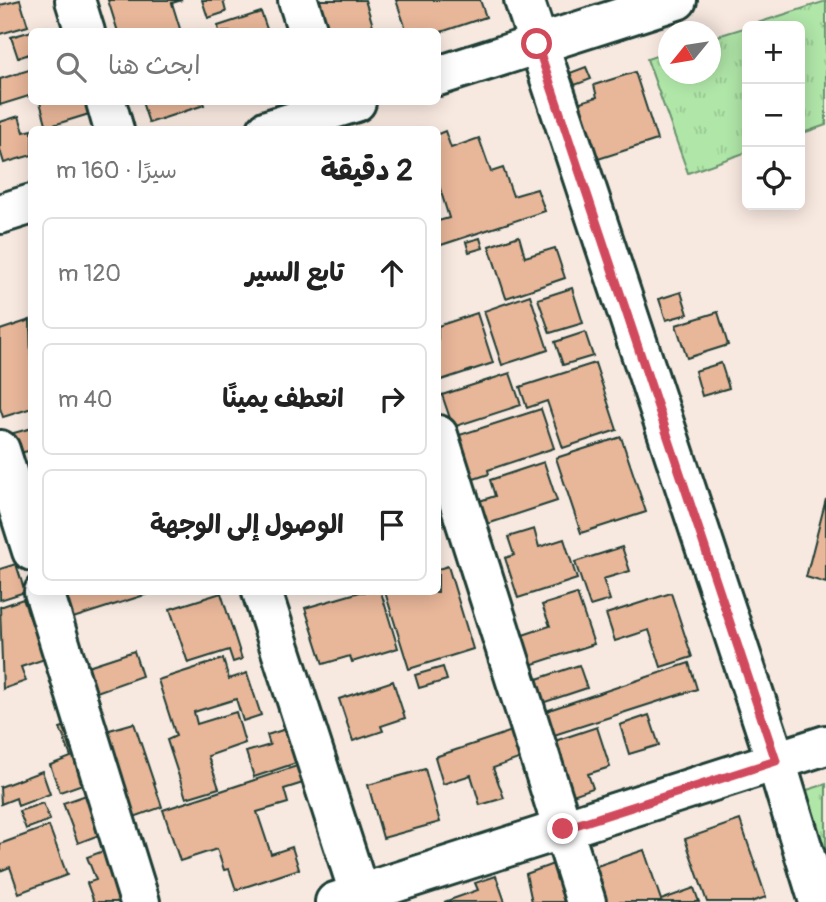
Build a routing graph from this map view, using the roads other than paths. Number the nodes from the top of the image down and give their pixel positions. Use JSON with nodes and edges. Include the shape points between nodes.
{"nodes":[{"id":1,"x":75,"y":0,"type":"edge"},
{"id":2,"x":298,"y":0,"type":"edge"},
{"id":3,"x":524,"y":0,"type":"edge"},
{"id":4,"x":677,"y":0,"type":"edge"},
{"id":5,"x":84,"y":28,"type":"edge"},
{"id":6,"x":307,"y":28,"type":"edge"},
{"id":7,"x":537,"y":44,"type":"junction"},
{"id":8,"x":441,"y":75,"type":"edge"},
{"id":9,"x":107,"y":105,"type":"edge"},
{"id":10,"x":340,"y":110,"type":"edge"},
{"id":11,"x":113,"y":126,"type":"edge"},
{"id":12,"x":282,"y":126,"type":"edge"},
{"id":13,"x":28,"y":205,"type":"edge"},
{"id":14,"x":0,"y":214,"type":"edge"},
{"id":15,"x":441,"y":444,"type":"edge"},
{"id":16,"x":0,"y":450,"type":"edge"},
{"id":17,"x":28,"y":538,"type":"edge"},
{"id":18,"x":45,"y":595,"type":"edge"},
{"id":19,"x":263,"y":595,"type":"edge"},
{"id":20,"x":826,"y":745,"type":"edge"},
{"id":21,"x":776,"y":761,"type":"junction"},
{"id":22,"x":563,"y":829,"type":"junction"},
{"id":23,"x":352,"y":899,"type":"edge"},
{"id":24,"x":140,"y":902,"type":"edge"},
{"id":25,"x":586,"y":902,"type":"edge"},
{"id":26,"x":820,"y":902,"type":"edge"}],
"edges":[{"from":1,"to":5,"type":"street"},
{"from":2,"to":6,"type":"street"},
{"from":3,"to":7,"type":"street"},
{"from":4,"to":7,"type":"street"},
{"from":7,"to":8,"type":"street"},
{"from":7,"to":21,"type":"street"},
{"from":9,"to":11,"type":"street"},
{"from":10,"to":12,"type":"street"},
{"from":13,"to":14,"type":"street"},
{"from":15,"to":22,"type":"street"},
{"from":16,"to":17,"type":"street"},
{"from":18,"to":24,"type":"street"},
{"from":19,"to":23,"type":"street"},
{"from":20,"to":21,"type":"street"},
{"from":21,"to":22,"type":"street"},
{"from":21,"to":26,"type":"street"},
{"from":22,"to":23,"type":"street"},
{"from":22,"to":25,"type":"street"}]}
